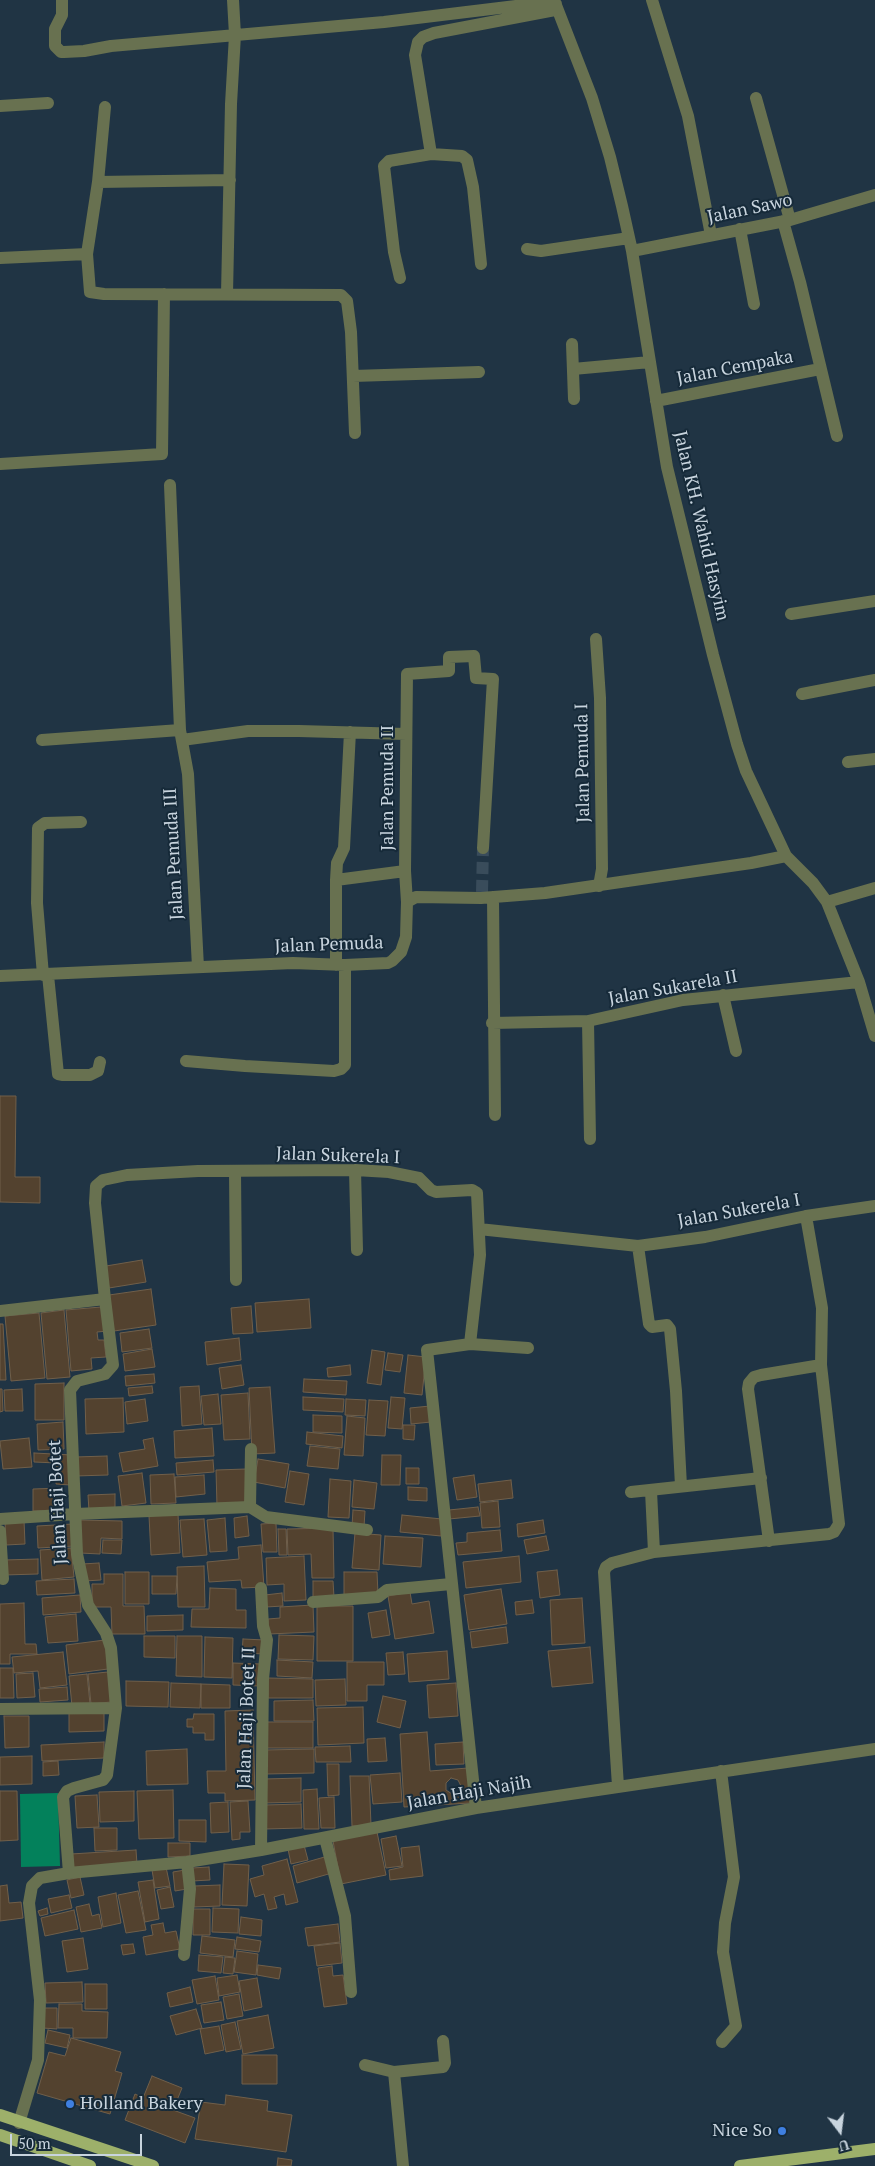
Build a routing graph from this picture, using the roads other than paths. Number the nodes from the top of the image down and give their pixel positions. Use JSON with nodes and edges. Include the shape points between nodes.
{"nodes":[{"id":1,"x":62,"y":0,"type":"edge"},
{"id":2,"x":233,"y":0,"type":"edge"},
{"id":3,"x":652,"y":0,"type":"edge"},
{"id":4,"x":556,"y":4,"type":"edge"},
{"id":5,"x":235,"y":35,"type":"junction"},
{"id":6,"x":756,"y":98,"type":"dead end"},
{"id":7,"x":48,"y":103,"type":"dead end"},
{"id":8,"x":0,"y":106,"type":"edge"},
{"id":9,"x":105,"y":108,"type":"dead end"},
{"id":10,"x":430,"y":154,"type":"junction"},
{"id":11,"x":230,"y":180,"type":"junction"},
{"id":12,"x":98,"y":182,"type":"junction"},
{"id":13,"x":875,"y":195,"type":"edge"},
{"id":14,"x":786,"y":220,"type":"junction"},
{"id":15,"x":740,"y":229,"type":"junction"},
{"id":16,"x":711,"y":235,"type":"junction"},
{"id":17,"x":629,"y":238,"type":"junction"},
{"id":18,"x":527,"y":249,"type":"dead end"},
{"id":19,"x":632,"y":251,"type":"junction"},
{"id":20,"x":87,"y":254,"type":"junction"},
{"id":21,"x":0,"y":258,"type":"edge"},
{"id":22,"x":481,"y":264,"type":"dead end"},
{"id":23,"x":400,"y":278,"type":"dead end"},
{"id":24,"x":164,"y":294,"type":"junction"},
{"id":25,"x":227,"y":294,"type":"junction"},
{"id":26,"x":754,"y":304,"type":"dead end"},
{"id":27,"x":572,"y":344,"type":"dead end"},
{"id":28,"x":650,"y":362,"type":"junction"},
{"id":29,"x":572,"y":369,"type":"junction"},
{"id":30,"x":820,"y":369,"type":"junction"},
{"id":31,"x":479,"y":372,"type":"dead end"},
{"id":32,"x":353,"y":376,"type":"junction"},
{"id":33,"x":574,"y":399,"type":"dead end"},
{"id":34,"x":656,"y":401,"type":"junction"},
{"id":35,"x":355,"y":433,"type":"dead end"},
{"id":36,"x":837,"y":436,"type":"dead end"},
{"id":37,"x":0,"y":464,"type":"edge"},
{"id":38,"x":170,"y":485,"type":"dead end"},
{"id":39,"x":875,"y":601,"type":"edge"},
{"id":40,"x":790,"y":614,"type":"dead end"},
{"id":41,"x":596,"y":639,"type":"dead end"},
{"id":42,"x":875,"y":680,"type":"edge"},
{"id":43,"x":802,"y":694,"type":"dead end"},
{"id":44,"x":350,"y":732,"type":"junction"},
{"id":45,"x":406,"y":734,"type":"junction"},
{"id":46,"x":181,"y":735,"type":"junction"},
{"id":47,"x":42,"y":740,"type":"dead end"},
{"id":48,"x":875,"y":759,"type":"edge"},
{"id":49,"x":848,"y":762,"type":"dead end"},
{"id":50,"x":81,"y":822,"type":"dead end"},
{"id":51,"x":483,"y":848,"type":"tunnel mouth"},
{"id":52,"x":786,"y":856,"type":"junction"},
{"id":53,"x":405,"y":871,"type":"junction"},
{"id":54,"x":336,"y":880,"type":"junction"},
{"id":55,"x":600,"y":886,"type":"junction"},
{"id":56,"x":875,"y":888,"type":"edge"},
{"id":57,"x":485,"y":896,"type":"junction"},
{"id":58,"x":407,"y":902,"type":"junction"},
{"id":59,"x":827,"y":902,"type":"junction"},
{"id":60,"x":341,"y":965,"type":"junction"},
{"id":61,"x":198,"y":967,"type":"junction"},
{"id":62,"x":45,"y":975,"type":"junction"},
{"id":63,"x":0,"y":976,"type":"edge"},
{"id":64,"x":859,"y":982,"type":"junction"},
{"id":65,"x":723,"y":995,"type":"junction"},
{"id":66,"x":588,"y":1021,"type":"junction"},
{"id":67,"x":492,"y":1023,"type":"junction"},
{"id":68,"x":875,"y":1036,"type":"edge"},
{"id":69,"x":736,"y":1051,"type":"dead end"},
{"id":70,"x":186,"y":1061,"type":"dead end"},
{"id":71,"x":100,"y":1062,"type":"dead end"},
{"id":72,"x":495,"y":1114,"type":"dead end"},
{"id":73,"x":590,"y":1139,"type":"dead end"},
{"id":74,"x":355,"y":1170,"type":"junction"},
{"id":75,"x":235,"y":1171,"type":"junction"},
{"id":76,"x":875,"y":1206,"type":"edge"},
{"id":77,"x":806,"y":1216,"type":"junction"},
{"id":78,"x":479,"y":1229,"type":"junction"},
{"id":79,"x":638,"y":1246,"type":"junction"},
{"id":80,"x":357,"y":1250,"type":"dead end"},
{"id":81,"x":236,"y":1280,"type":"dead end"},
{"id":82,"x":105,"y":1299,"type":"junction"},
{"id":83,"x":0,"y":1311,"type":"edge"},
{"id":84,"x":470,"y":1344,"type":"junction"},
{"id":85,"x":528,"y":1348,"type":"dead end"},
{"id":86,"x":821,"y":1364,"type":"junction"},
{"id":87,"x":251,"y":1449,"type":"dead end"},
{"id":88,"x":761,"y":1478,"type":"junction"},
{"id":89,"x":681,"y":1486,"type":"junction"},
{"id":90,"x":651,"y":1491,"type":"junction"},
{"id":91,"x":631,"y":1492,"type":"dead end"},
{"id":92,"x":250,"y":1508,"type":"junction"},
{"id":93,"x":75,"y":1514,"type":"junction"},
{"id":94,"x":0,"y":1519,"type":"edge"},
{"id":95,"x":366,"y":1530,"type":"dead end"},
{"id":96,"x":0,"y":1531,"type":"edge"},
{"id":97,"x":769,"y":1541,"type":"junction"},
{"id":98,"x":654,"y":1552,"type":"junction"},
{"id":99,"x":3,"y":1579,"type":"dead end"},
{"id":100,"x":451,"y":1584,"type":"junction"},
{"id":101,"x":261,"y":1588,"type":"dead end"},
{"id":102,"x":313,"y":1602,"type":"dead end"},
{"id":103,"x":116,"y":1708,"type":"junction"},
{"id":104,"x":0,"y":1709,"type":"edge"},
{"id":105,"x":875,"y":1749,"type":"edge"},
{"id":106,"x":721,"y":1770,"type":"junction"},
{"id":107,"x":618,"y":1786,"type":"junction"},
{"id":108,"x":476,"y":1808,"type":"junction"},
{"id":109,"x":325,"y":1838,"type":"junction"},
{"id":110,"x":261,"y":1850,"type":"junction"},
{"id":111,"x":187,"y":1862,"type":"junction"},
{"id":112,"x":69,"y":1873,"type":"junction"},
{"id":113,"x":184,"y":1955,"type":"dead end"},
{"id":114,"x":351,"y":1992,"type":"dead end"},
{"id":115,"x":443,"y":2041,"type":"dead end"},
{"id":116,"x":722,"y":2042,"type":"dead end"},
{"id":117,"x":365,"y":2066,"type":"dead end"},
{"id":118,"x":394,"y":2072,"type":"junction"},
{"id":119,"x":0,"y":2115,"type":"edge"},
{"id":120,"x":19,"y":2123,"type":"junction"},
{"id":121,"x":0,"y":2135,"type":"edge"},
{"id":122,"x":875,"y":2149,"type":"edge"},
{"id":123,"x":90,"y":2166,"type":"edge"},
{"id":124,"x":153,"y":2166,"type":"edge"},
{"id":125,"x":403,"y":2166,"type":"edge"},
{"id":126,"x":740,"y":2166,"type":"edge"}],
"edges":[{"from":1,"to":5,"type":"street","via":[[62,15],[55,29],[56,46],[61,52]]},
{"from":2,"to":5,"type":"street"},
{"from":3,"to":16,"type":"street","via":[[688,116]]},
{"from":4,"to":5,"type":"street"},
{"from":4,"to":10,"type":"street","via":[[434,33],[418,42],[415,55]]},
{"from":4,"to":17,"type":"street","name":"Jalan KH. Wahid Hasyim","via":[[592,98]]},
{"from":5,"to":11,"type":"street"},
{"from":6,"to":14,"type":"street"},
{"from":7,"to":8,"type":"street"},
{"from":9,"to":12,"type":"street"},
{"from":10,"to":22,"type":"street","via":[[462,156],[467,160]]},
{"from":10,"to":23,"type":"street","via":[[389,161],[384,166]]},
{"from":11,"to":12,"type":"street"},
{"from":11,"to":25,"type":"street"},
{"from":12,"to":20,"type":"street"},
{"from":13,"to":14,"type":"street","name":"Jalan Sawo"},
{"from":14,"to":15,"type":"street","name":"Jalan Sawo"},
{"from":14,"to":30,"type":"street"},
{"from":15,"to":16,"type":"street","name":"Jalan Sawo"},
{"from":15,"to":26,"type":"street"},
{"from":16,"to":19,"type":"street","name":"Jalan Sawo"},
{"from":17,"to":18,"type":"street","via":[[541,251]]},
{"from":17,"to":19,"type":"street","name":"Jalan KH. Wahid Hasyim"},
{"from":19,"to":28,"type":"street","name":"Jalan KH. Wahid Hasyim"},
{"from":20,"to":21,"type":"street"},
{"from":20,"to":24,"type":"street","via":[[90,292]]},
{"from":24,"to":25,"type":"street"},
{"from":24,"to":37,"type":"street","via":[[162,454]]},
{"from":25,"to":32,"type":"street","via":[[340,295],[347,301]]},
{"from":27,"to":29,"type":"street"},
{"from":28,"to":29,"type":"street"},
{"from":28,"to":34,"type":"street","name":"Jalan KH. Wahid Hasyim"},
{"from":29,"to":33,"type":"street"},
{"from":30,"to":34,"type":"street","name":"Jalan Cempaka"},
{"from":30,"to":36,"type":"street"},
{"from":31,"to":32,"type":"street"},
{"from":32,"to":35,"type":"street"},
{"from":34,"to":52,"type":"street","name":"Jalan KH. Wahid Hasyim","via":[[670,476],[737,744],[746,771]]},
{"from":38,"to":46,"type":"street","name":"Jalan Pemuda III"},
{"from":39,"to":40,"type":"street"},
{"from":41,"to":55,"type":"street","name":"Jalan Pemuda I","via":[[600,698]]},
{"from":42,"to":43,"type":"street"},
{"from":44,"to":45,"type":"street"},
{"from":44,"to":46,"type":"street","via":[[248,731]]},
{"from":44,"to":54,"type":"street","via":[[344,848],[337,863]]},
{"from":45,"to":51,"type":"street","name":"Jalan Pemuda II","via":[[407,674],[449,671],[449,657],[474,656],[476,678],[493,679]]},
{"from":45,"to":53,"type":"street","name":"Jalan Pemuda II"},
{"from":46,"to":47,"type":"street"},
{"from":46,"to":61,"type":"street","name":"Jalan Pemuda III","via":[[188,774]]},
{"from":48,"to":49,"type":"street"},
{"from":50,"to":62,"type":"street","via":[[45,823],[38,828],[37,903]]},
{"from":52,"to":55,"type":"street"},
{"from":52,"to":59,"type":"street","name":"Jalan KH. Wahid Hasyim","via":[[813,882]]},
{"from":53,"to":54,"type":"street"},
{"from":53,"to":58,"type":"street","name":"Jalan Pemuda II"},
{"from":54,"to":60,"type":"street"},
{"from":55,"to":57,"type":"street"},
{"from":56,"to":59,"type":"street"},
{"from":57,"to":58,"type":"street","via":[[416,897]]},
{"from":57,"to":67,"type":"street"},
{"from":58,"to":60,"type":"street","name":"Jalan Pemuda","via":[[402,952],[388,963]]},
{"from":59,"to":64,"type":"street","name":"Jalan KH. Wahid Hasyim"},
{"from":60,"to":61,"type":"street","name":"Jalan Pemuda","via":[[293,963]]},
{"from":60,"to":70,"type":"street","via":[[345,1065],[341,1069]]},
{"from":61,"to":62,"type":"street","name":"Jalan Pemuda"},
{"from":62,"to":63,"type":"street","name":"Jalan Pemuda"},
{"from":62,"to":71,"type":"street","via":[[58,1074],[90,1075],[98,1071]]},
{"from":64,"to":65,"type":"street","name":"Jalan Sukarela II"},
{"from":64,"to":68,"type":"street","name":"Jalan KH. Wahid Hasyim"},
{"from":65,"to":66,"type":"street","name":"Jalan Sukarela II","via":[[683,1000]]},
{"from":65,"to":69,"type":"street"},
{"from":66,"to":67,"type":"street","name":"Jalan Sukarela II"},
{"from":66,"to":73,"type":"street"},
{"from":67,"to":72,"type":"street"},
{"from":74,"to":75,"type":"street","name":"Jalan Sukerela I"},
{"from":74,"to":78,"type":"street","name":"Jalan Sukerela I","via":[[419,1178],[436,1192],[472,1190],[477,1193]]},
{"from":74,"to":80,"type":"street"},
{"from":75,"to":81,"type":"street"},
{"from":75,"to":82,"type":"street","name":"Jalan Sukerela I","via":[[128,1175],[103,1180],[96,1186]]},
{"from":76,"to":77,"type":"street","name":"Jalan Sukerela I"},
{"from":77,"to":79,"type":"street","name":"Jalan Sukerela I","via":[[704,1237]]},
{"from":77,"to":86,"type":"street","via":[[822,1308]]},
{"from":78,"to":79,"type":"street","name":"Jalan Sukerela I"},
{"from":78,"to":84,"type":"street"},
{"from":79,"to":89,"type":"street","via":[[649,1324],[670,1328]]},
{"from":82,"to":83,"type":"street"},
{"from":82,"to":93,"type":"street","name":"Jalan Haji Botet","via":[[113,1365],[105,1374],[77,1382],[70,1390]]},
{"from":84,"to":85,"type":"street"},
{"from":84,"to":100,"type":"street","via":[[427,1350]]},
{"from":86,"to":88,"type":"street","via":[[754,1377],[749,1383]]},
{"from":86,"to":97,"type":"street","via":[[838,1524],[829,1534]]},
{"from":87,"to":92,"type":"street"},
{"from":88,"to":89,"type":"street"},
{"from":88,"to":97,"type":"street"},
{"from":89,"to":90,"type":"street"},
{"from":90,"to":91,"type":"street"},
{"from":90,"to":98,"type":"street"},
{"from":92,"to":93,"type":"street"},
{"from":92,"to":95,"type":"street","via":[[266,1517]]},
{"from":93,"to":94,"type":"street"},
{"from":93,"to":103,"type":"street","name":"Jalan Haji Botet","via":[[77,1554],[88,1605],[111,1648]]},
{"from":96,"to":99,"type":"street"},
{"from":97,"to":98,"type":"street"},
{"from":98,"to":107,"type":"street","via":[[612,1563],[604,1572]]},
{"from":100,"to":102,"type":"street","via":[[387,1590],[378,1597]]},
{"from":100,"to":108,"type":"street"},
{"from":101,"to":110,"type":"street","name":"Jalan Haji Botet II","via":[[267,1640],[263,1679]]},
{"from":103,"to":104,"type":"street"},
{"from":103,"to":112,"type":"street","name":"Jalan Haji Botet","via":[[107,1775],[103,1780],[67,1791],[63,1797]]},
{"from":105,"to":106,"type":"street","name":"Jalan Haji Najih"},
{"from":106,"to":107,"type":"street","name":"Jalan Haji Najih"},
{"from":106,"to":116,"type":"street","via":[[734,1877],[723,1952],[736,2026]]},
{"from":107,"to":108,"type":"street","name":"Jalan Haji Najih"},
{"from":108,"to":109,"type":"street","name":"Jalan Haji Najih"},
{"from":109,"to":110,"type":"street","name":"Jalan Haji Najih"},
{"from":109,"to":114,"type":"street","via":[[345,1916]]},
{"from":110,"to":111,"type":"street","name":"Jalan Haji Najih"},
{"from":111,"to":112,"type":"street","name":"Jalan Haji Najih"},
{"from":111,"to":113,"type":"street","via":[[190,1889]]},
{"from":112,"to":120,"type":"street","name":"Jalan Haji Najih","via":[[40,1878],[30,1892],[40,2030],[38,2060]]},
{"from":115,"to":118,"type":"street","via":[[443,2067]]},
{"from":117,"to":118,"type":"street"},
{"from":118,"to":125,"type":"street"},
{"from":119,"to":120,"type":"main road"},
{"from":120,"to":124,"type":"main road"},
{"from":121,"to":123,"type":"main road"},
{"from":122,"to":126,"type":"main road"}]}
